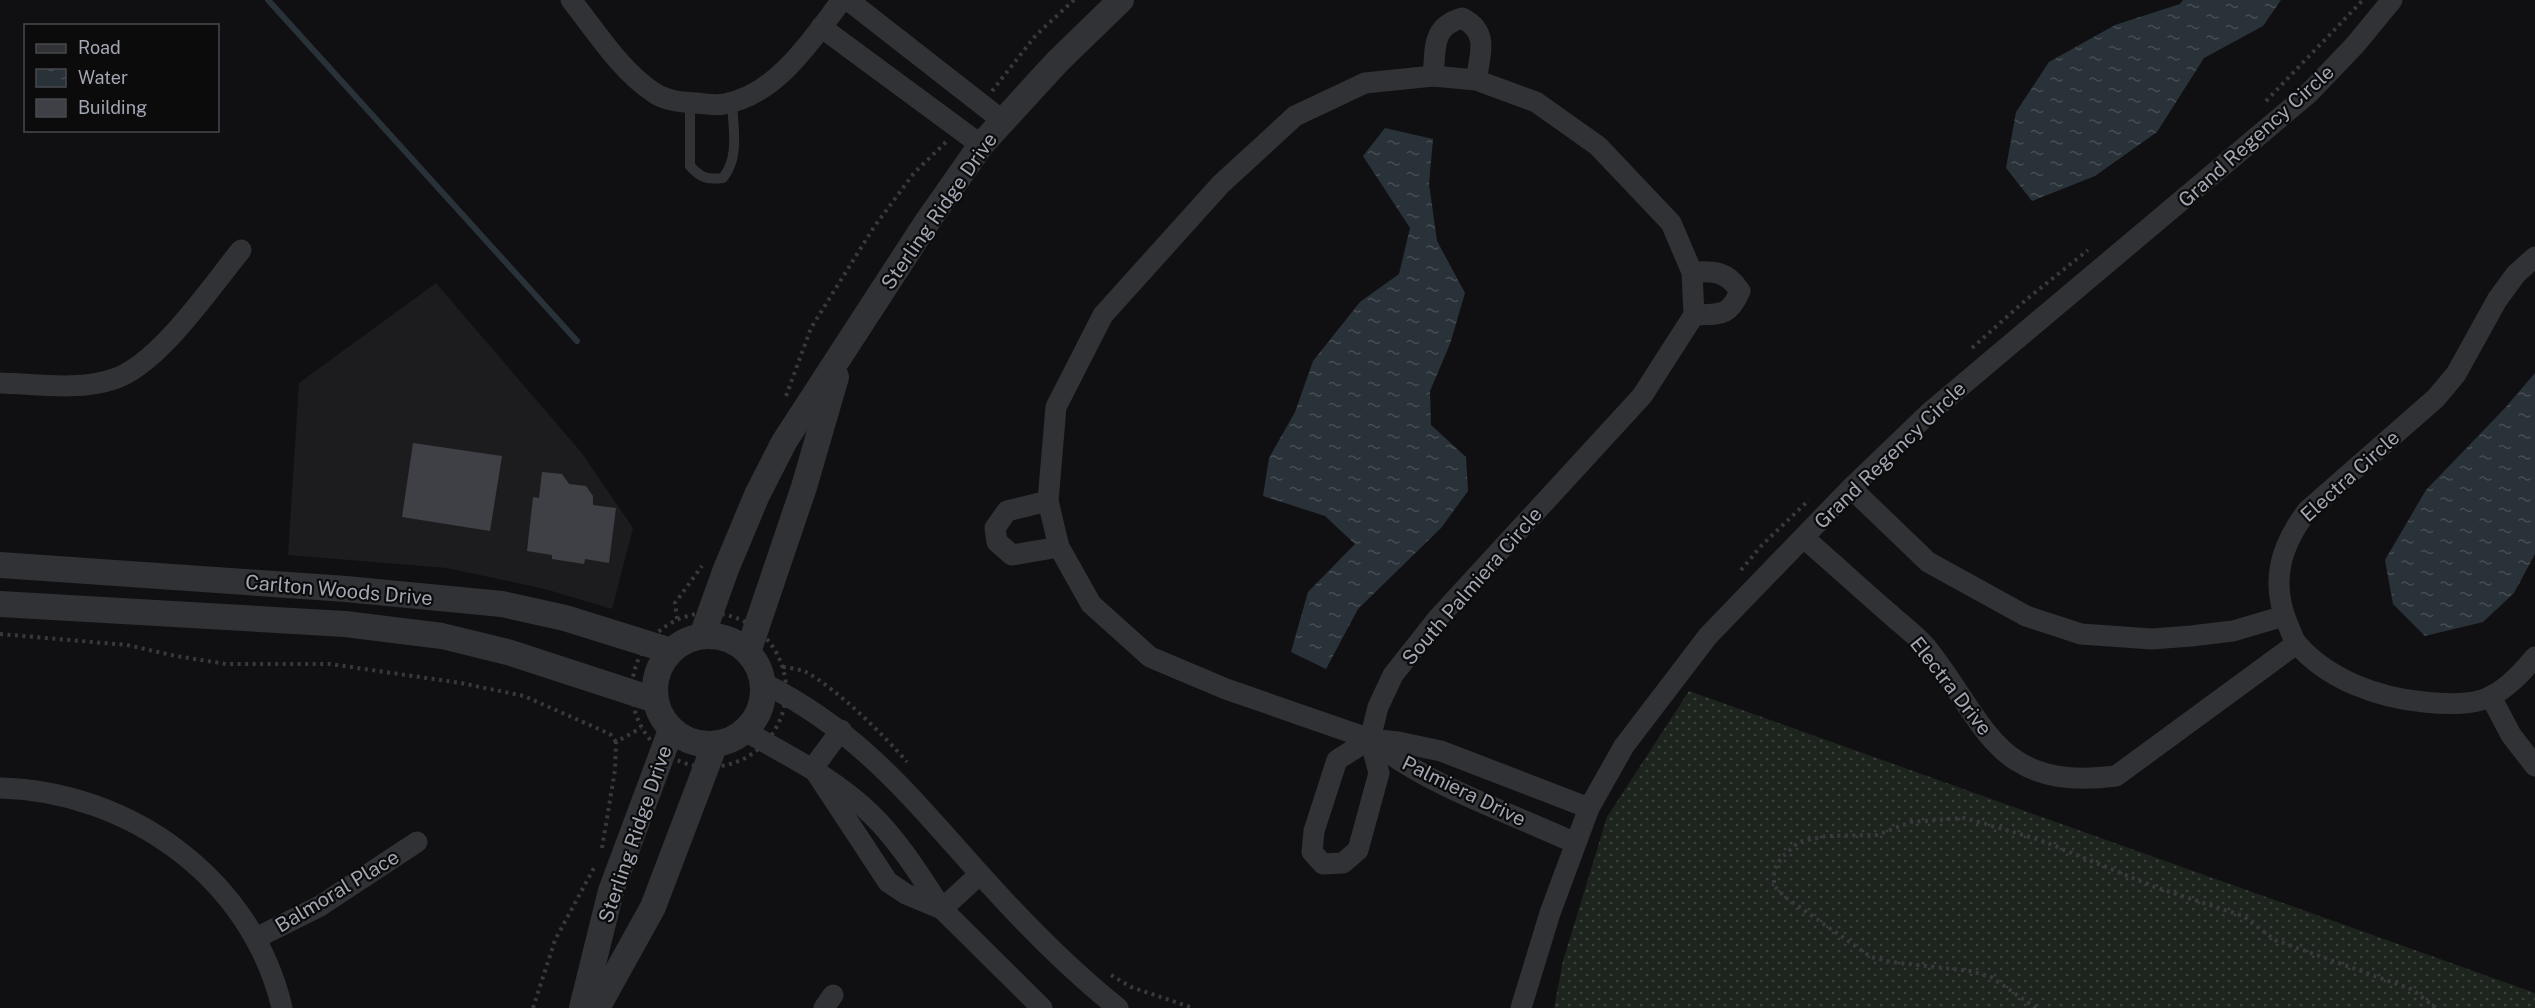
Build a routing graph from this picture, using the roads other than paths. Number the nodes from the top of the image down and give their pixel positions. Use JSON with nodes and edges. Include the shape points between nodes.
{"nodes":[{"id":1,"x":571,"y":0,"type":"edge"},
{"id":2,"x":842,"y":0,"type":"edge"},
{"id":3,"x":848,"y":0,"type":"edge"},
{"id":4,"x":1121,"y":0,"type":"edge"},
{"id":5,"x":2392,"y":0,"type":"edge"},
{"id":6,"x":821,"y":27,"type":"junction"},
{"id":7,"x":1433,"y":76,"type":"junction"},
{"id":8,"x":1476,"y":80,"type":"junction"},
{"id":9,"x":732,"y":102,"type":"junction"},
{"id":10,"x":690,"y":103,"type":"junction"},
{"id":11,"x":1004,"y":121,"type":"junction"},
{"id":12,"x":981,"y":146,"type":"junction"},
{"id":13,"x":241,"y":250,"type":"dead end"},
{"id":14,"x":2535,"y":257,"type":"edge"},
{"id":15,"x":1692,"y":272,"type":"junction"},
{"id":16,"x":1694,"y":315,"type":"junction"},
{"id":17,"x":843,"y":354,"type":"junction"},
{"id":18,"x":0,"y":383,"type":"edge"},
{"id":19,"x":1851,"y":488,"type":"junction"},
{"id":20,"x":1048,"y":501,"type":"junction"},
{"id":21,"x":1804,"y":538,"type":"junction"},
{"id":22,"x":1059,"y":547,"type":"junction"},
{"id":23,"x":0,"y":565,"type":"edge"},
{"id":24,"x":346,"y":589,"type":"junction"},
{"id":25,"x":0,"y":604,"type":"edge"},
{"id":26,"x":2284,"y":616,"type":"junction"},
{"id":27,"x":345,"y":624,"type":"junction"},
{"id":28,"x":702,"y":636,"type":"junction"},
{"id":29,"x":2296,"y":644,"type":"junction"},
{"id":30,"x":671,"y":651,"type":"junction"},
{"id":31,"x":747,"y":652,"type":"junction"},
{"id":32,"x":2535,"y":657,"type":"edge"},
{"id":33,"x":763,"y":683,"type":"junction"},
{"id":34,"x":644,"y":697,"type":"junction"},
{"id":35,"x":2491,"y":697,"type":"junction"},
{"id":36,"x":841,"y":730,"type":"junction"},
{"id":37,"x":755,"y":737,"type":"junction"},
{"id":38,"x":1370,"y":739,"type":"junction"},
{"id":39,"x":667,"y":741,"type":"junction"},
{"id":40,"x":711,"y":756,"type":"junction"},
{"id":41,"x":2535,"y":766,"type":"edge"},
{"id":42,"x":813,"y":768,"type":"junction"},
{"id":43,"x":0,"y":788,"type":"edge"},
{"id":44,"x":1589,"y":808,"type":"junction"},
{"id":45,"x":417,"y":842,"type":"dead end"},
{"id":46,"x":1575,"y":843,"type":"junction"},
{"id":47,"x":980,"y":874,"type":"junction"},
{"id":48,"x":942,"y":909,"type":"junction"},
{"id":49,"x":256,"y":938,"type":"junction"},
{"id":50,"x":282,"y":1008,"type":"edge"},
{"id":51,"x":582,"y":1008,"type":"edge"},
{"id":52,"x":597,"y":1008,"type":"edge"},
{"id":53,"x":1042,"y":1008,"type":"edge"},
{"id":54,"x":1118,"y":1008,"type":"edge"},
{"id":55,"x":1521,"y":1008,"type":"edge"}],
"edges":[{"from":1,"to":10,"type":"street","via":[[638,80],[655,94]]},
{"from":2,"to":6,"type":"street"},
{"from":3,"to":11,"type":"street"},
{"from":4,"to":11,"type":"street","name":"Sterling Ridge Drive"},
{"from":5,"to":19,"type":"street","name":"Grand Regency Circle","via":[[2309,93],[1929,413]]},
{"from":6,"to":9,"type":"street","via":[[766,87]]},
{"from":6,"to":12,"type":"street"},
{"from":7,"to":8,"type":"street"},
{"from":7,"to":8,"type":"street","via":[[1437,36],[1447,22],[1462,18],[1474,24],[1482,40]]},
{"from":7,"to":20,"type":"street","via":[[1365,83],[1295,116],[1221,184],[1103,315],[1079,358],[1056,407]]},
{"from":8,"to":15,"type":"street","via":[[1536,102],[1598,146],[1671,223]]},
{"from":9,"to":10,"type":"street"},
{"from":9,"to":10,"type":"lane","via":[[734,159],[723,178],[710,180],[700,177],[690,166]]},
{"from":11,"to":12,"type":"street","name":"Sterling Ridge Drive"},
{"from":12,"to":17,"type":"street","name":"Sterling Ridge Drive"},
{"from":13,"to":18,"type":"street","via":[[149,370],[86,384]]},
{"from":14,"to":26,"type":"street","name":"Electra Circle","via":[[2497,300],[2456,374],[2436,398],[2315,503],[2293,529],[2283,550],[2279,575]]},
{"from":15,"to":16,"type":"street"},
{"from":15,"to":16,"type":"street","via":[[1717,271],[1732,279],[1740,291],[1733,306],[1721,314]]},
{"from":16,"to":38,"type":"street","name":"South Palmiera Circle","via":[[1642,396],[1438,618],[1393,675],[1378,707]]},
{"from":17,"to":28,"type":"street","name":"Sterling Ridge Drive","via":[[779,453],[748,516]]},
{"from":17,"to":31,"type":"street","name":"Sterling Ridge Drive","via":[[804,487]]},
{"from":19,"to":21,"type":"street","name":"Grand Regency Circle"},
{"from":19,"to":26,"type":"street","via":[[1928,562],[2026,616],[2080,634],[2152,639],[2191,636],[2233,631]]},
{"from":20,"to":22,"type":"street"},
{"from":20,"to":22,"type":"street","via":[[1006,511],[995,528],[998,542],[1012,555]]},
{"from":21,"to":29,"type":"street","name":"Electra Drive","via":[[1926,647],[1979,727],[2003,751],[2043,774],[2082,780],[2116,776]]},
{"from":21,"to":44,"type":"street","name":"Grand Regency Circle","via":[[1708,636],[1624,746]]},
{"from":22,"to":38,"type":"street","via":[[1091,604],[1150,657],[1226,689]]},
{"from":23,"to":24,"type":"street","name":"Carlton Woods Drive"},
{"from":24,"to":27,"type":"street"},
{"from":24,"to":30,"type":"street","name":"Carlton Woods Drive","via":[[502,604],[565,618]]},
{"from":25,"to":27,"type":"street","name":"Carlton Woods Drive"},
{"from":26,"to":29,"type":"street","name":"Electra Circle"},
{"from":27,"to":34,"type":"street","name":"Carlton Woods Drive","via":[[442,636],[511,653]]},
{"from":28,"to":30,"type":"street"},
{"from":28,"to":31,"type":"street","via":[[727,639]]},
{"from":29,"to":35,"type":"street","name":"Electra Circle","via":[[2328,670],[2382,694],[2438,703]]},
{"from":30,"to":34,"type":"street"},
{"from":31,"to":33,"type":"street"},
{"from":32,"to":35,"type":"street"},
{"from":33,"to":36,"type":"street"},
{"from":33,"to":37,"type":"street"},
{"from":34,"to":39,"type":"street","via":[[661,716]]},
{"from":35,"to":41,"type":"street","via":[[2511,735]]},
{"from":36,"to":42,"type":"street"},
{"from":36,"to":47,"type":"street","via":[[899,782]]},
{"from":37,"to":40,"type":"street","via":[[731,740]]},
{"from":37,"to":42,"type":"street"},
{"from":38,"to":38,"type":"street","via":[[1379,773],[1358,850],[1343,863],[1323,864],[1312,852],[1314,831],[1337,760]]},
{"from":38,"to":44,"type":"street","name":"Palmiera Drive","via":[[1441,752]]},
{"from":38,"to":46,"type":"street","name":"Palmiera Drive","via":[[1429,778]]},
{"from":39,"to":40,"type":"street","via":[[684,739],[699,744]]},
{"from":39,"to":51,"type":"street","name":"Sterling Ridge Drive","via":[[611,891]]},
{"from":40,"to":52,"type":"street","name":"Sterling Ridge Drive","via":[[652,908]]},
{"from":42,"to":48,"type":"street","via":[[871,814]]},
{"from":42,"to":48,"type":"street","via":[[888,882]]},
{"from":43,"to":49,"type":"street","via":[[83,801],[142,827],[195,863],[240,912]]},
{"from":44,"to":46,"type":"street","name":"Grand Regency Circle"},
{"from":45,"to":49,"type":"street","name":"Balmoral Place","via":[[320,906]]},
{"from":46,"to":55,"type":"street","name":"Grand Regency Circle"},
{"from":47,"to":48,"type":"street"},
{"from":47,"to":54,"type":"street","via":[[1098,993]]},
{"from":48,"to":53,"type":"street"},
{"from":49,"to":50,"type":"street"}]}
